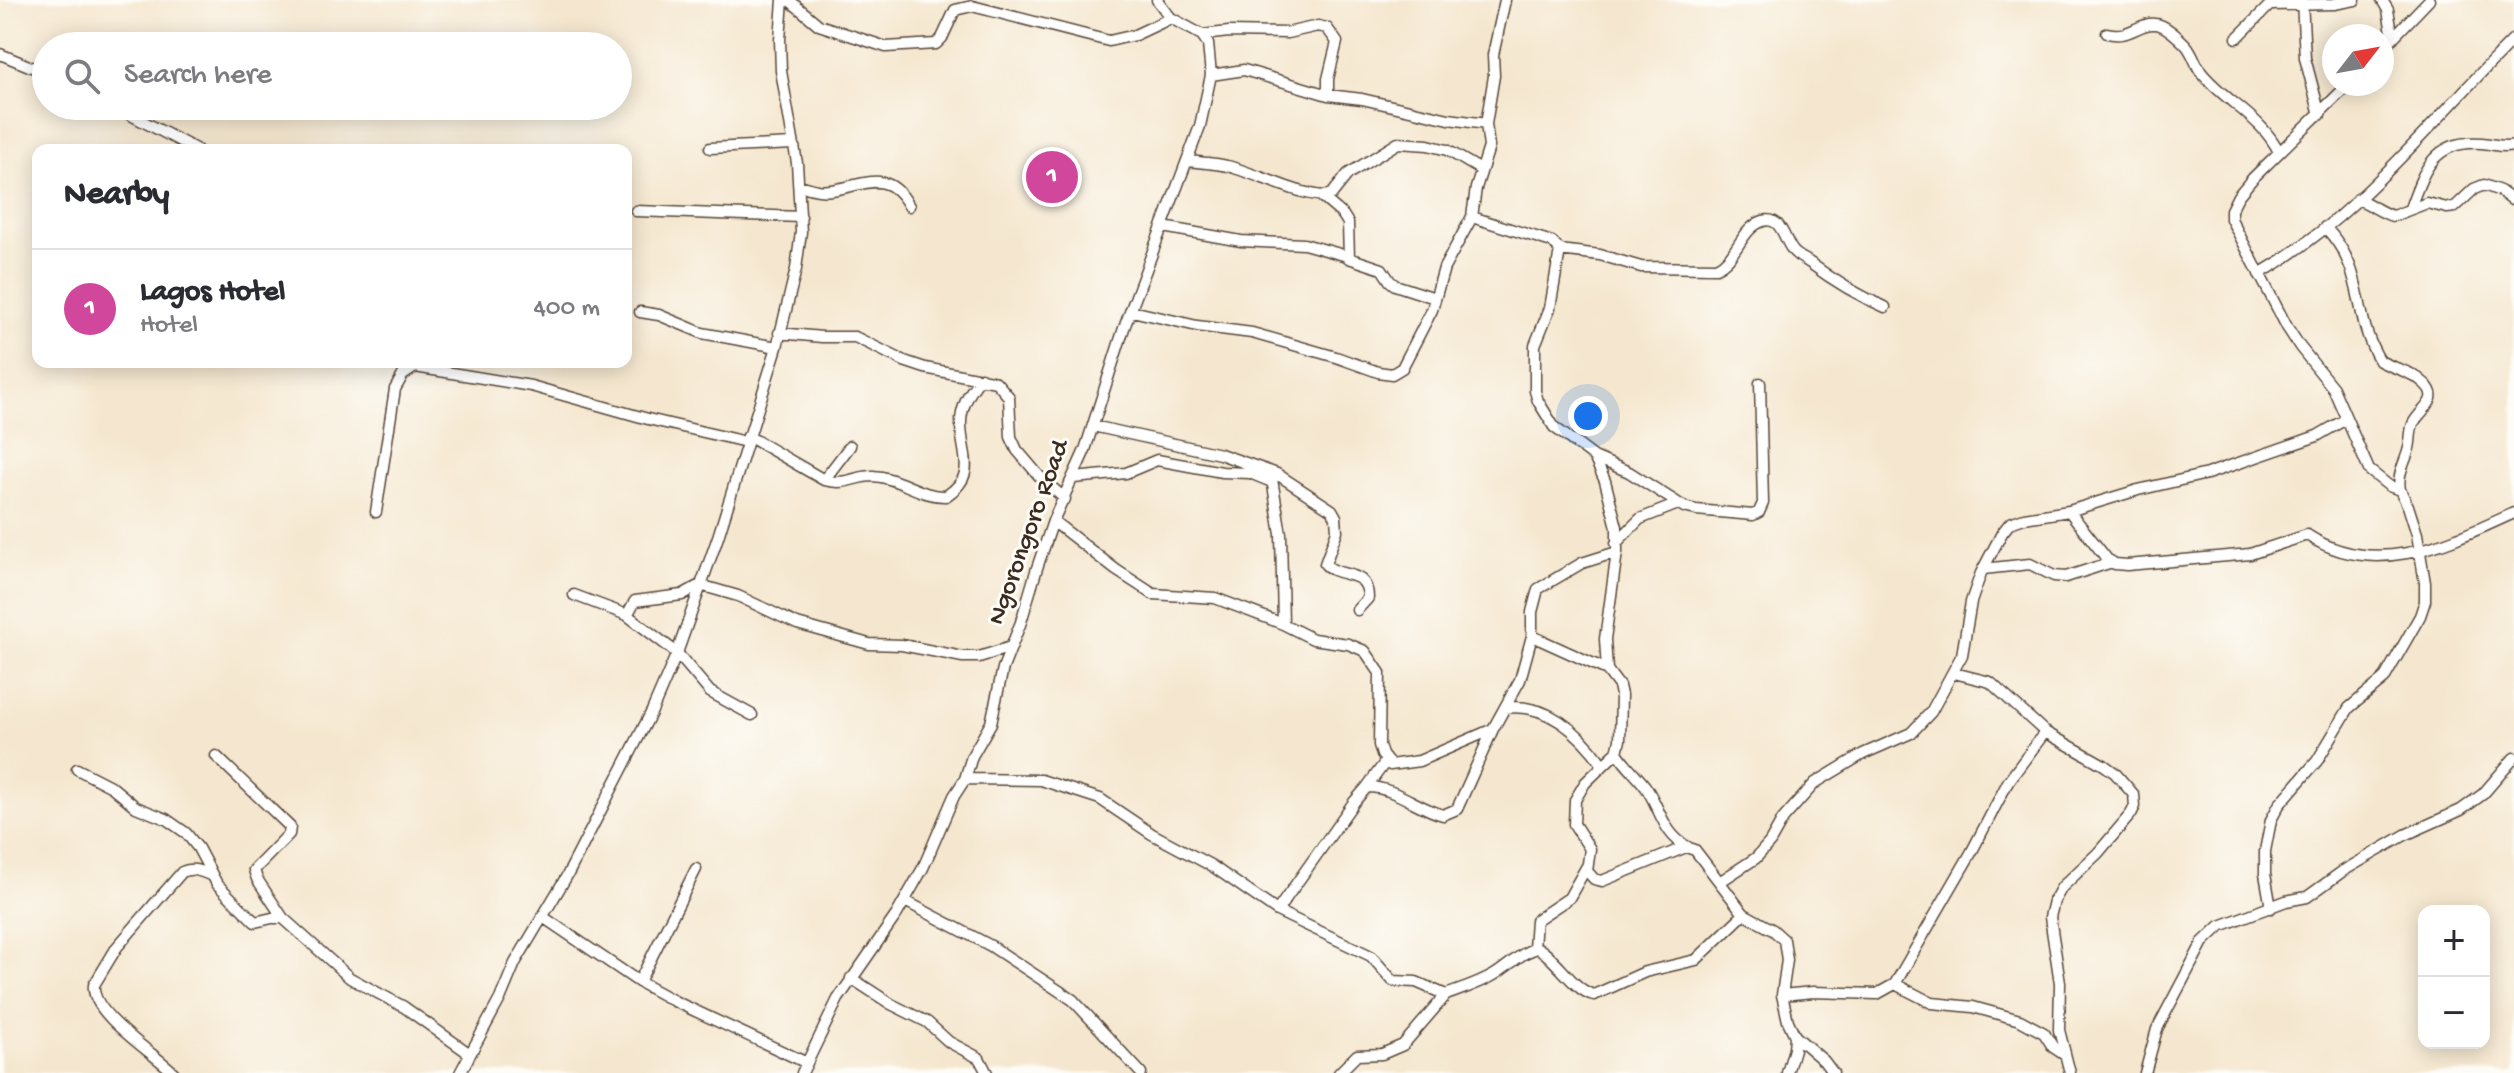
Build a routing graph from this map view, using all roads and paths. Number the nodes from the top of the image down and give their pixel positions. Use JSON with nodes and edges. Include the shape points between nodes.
{"nodes":[{"id":1,"x":786,"y":0,"type":"edge"},
{"id":2,"x":1157,"y":0,"type":"edge"},
{"id":3,"x":1505,"y":0,"type":"edge"},
{"id":4,"x":2355,"y":0,"type":"edge"},
{"id":5,"x":2382,"y":0,"type":"edge"},
{"id":6,"x":2429,"y":0,"type":"edge"},
{"id":7,"x":2302,"y":1,"type":"edge"},
{"id":8,"x":1171,"y":18,"type":"junction"},
{"id":9,"x":2390,"y":24,"type":"edge"},
{"id":10,"x":2107,"y":33,"type":"dead end"},
{"id":11,"x":1202,"y":35,"type":"junction"},
{"id":12,"x":2394,"y":37,"type":"edge"},
{"id":13,"x":2237,"y":38,"type":"dead end"},
{"id":14,"x":2514,"y":39,"type":"edge"},
{"id":15,"x":0,"y":54,"type":"edge"},
{"id":16,"x":32,"y":67,"type":"edge"},
{"id":17,"x":1211,"y":75,"type":"junction"},
{"id":18,"x":1328,"y":95,"type":"junction"},
{"id":19,"x":2338,"y":96,"type":"edge"},
{"id":20,"x":2320,"y":115,"type":"junction"},
{"id":21,"x":140,"y":120,"type":"edge"},
{"id":22,"x":1486,"y":124,"type":"junction"},
{"id":23,"x":186,"y":144,"type":"edge"},
{"id":24,"x":793,"y":144,"type":"junction"},
{"id":25,"x":2514,"y":145,"type":"edge"},
{"id":26,"x":710,"y":148,"type":"dead end"},
{"id":27,"x":2279,"y":152,"type":"junction"},
{"id":28,"x":1189,"y":161,"type":"junction"},
{"id":29,"x":1481,"y":170,"type":"junction"},
{"id":30,"x":799,"y":185,"type":"junction"},
{"id":31,"x":1322,"y":197,"type":"junction"},
{"id":32,"x":2357,"y":199,"type":"junction"},
{"id":33,"x":2512,"y":200,"type":"dead end"},
{"id":34,"x":909,"y":206,"type":"dead end"},
{"id":35,"x":2410,"y":208,"type":"junction"},
{"id":36,"x":636,"y":211,"type":"dead end"},
{"id":37,"x":801,"y":217,"type":"junction"},
{"id":38,"x":1472,"y":217,"type":"junction"},
{"id":39,"x":1163,"y":227,"type":"junction"},
{"id":40,"x":2325,"y":227,"type":"junction"},
{"id":41,"x":1560,"y":250,"type":"junction"},
{"id":42,"x":1347,"y":256,"type":"junction"},
{"id":43,"x":2259,"y":274,"type":"junction"},
{"id":44,"x":1435,"y":298,"type":"junction"},
{"id":45,"x":1885,"y":307,"type":"dead end"},
{"id":46,"x":1132,"y":311,"type":"junction"},
{"id":47,"x":640,"y":312,"type":"dead end"},
{"id":48,"x":779,"y":333,"type":"junction"},
{"id":49,"x":777,"y":347,"type":"junction"},
{"id":50,"x":409,"y":368,"type":"edge"},
{"id":51,"x":429,"y":368,"type":"edge"},
{"id":52,"x":981,"y":378,"type":"junction"},
{"id":53,"x":1760,"y":383,"type":"dead end"},
{"id":54,"x":2346,"y":419,"type":"junction"},
{"id":55,"x":1093,"y":426,"type":"junction"},
{"id":56,"x":747,"y":439,"type":"junction"},
{"id":57,"x":850,"y":446,"type":"dead end"},
{"id":58,"x":1594,"y":457,"type":"junction"},
{"id":59,"x":1272,"y":476,"type":"junction"},
{"id":60,"x":1074,"y":478,"type":"junction"},
{"id":61,"x":824,"y":480,"type":"junction"},
{"id":62,"x":2400,"y":490,"type":"junction"},
{"id":63,"x":1065,"y":499,"type":"junction"},
{"id":64,"x":1678,"y":504,"type":"junction"},
{"id":65,"x":2069,"y":511,"type":"junction"},
{"id":66,"x":376,"y":512,"type":"dead end"},
{"id":67,"x":2514,"y":513,"type":"edge"},
{"id":68,"x":1053,"y":521,"type":"junction"},
{"id":69,"x":1616,"y":548,"type":"junction"},
{"id":70,"x":2419,"y":552,"type":"junction"},
{"id":71,"x":2112,"y":562,"type":"junction"},
{"id":72,"x":1983,"y":569,"type":"junction"},
{"id":73,"x":700,"y":585,"type":"junction"},
{"id":74,"x":574,"y":595,"type":"dead end"},
{"id":75,"x":1357,"y":610,"type":"dead end"},
{"id":76,"x":627,"y":615,"type":"junction"},
{"id":77,"x":1283,"y":624,"type":"junction"},
{"id":78,"x":1532,"y":636,"type":"junction"},
{"id":79,"x":1011,"y":647,"type":"junction"},
{"id":80,"x":677,"y":653,"type":"junction"},
{"id":81,"x":1607,"y":670,"type":"junction"},
{"id":82,"x":1954,"y":673,"type":"junction"},
{"id":83,"x":1505,"y":708,"type":"junction"},
{"id":84,"x":752,"y":715,"type":"dead end"},
{"id":85,"x":1493,"y":729,"type":"junction"},
{"id":86,"x":2045,"y":732,"type":"junction"},
{"id":87,"x":1617,"y":752,"type":"junction"},
{"id":88,"x":216,"y":756,"type":"dead end"},
{"id":89,"x":2514,"y":758,"type":"edge"},
{"id":90,"x":1386,"y":761,"type":"junction"},
{"id":91,"x":1603,"y":765,"type":"junction"},
{"id":92,"x":77,"y":769,"type":"dead end"},
{"id":93,"x":965,"y":779,"type":"junction"},
{"id":94,"x":1367,"y":787,"type":"junction"},
{"id":95,"x":1688,"y":847,"type":"junction"},
{"id":96,"x":1587,"y":866,"type":"junction"},
{"id":97,"x":696,"y":869,"type":"dead end"},
{"id":98,"x":210,"y":875,"type":"junction"},
{"id":99,"x":1721,"y":881,"type":"junction"},
{"id":100,"x":905,"y":901,"type":"junction"},
{"id":101,"x":2271,"y":908,"type":"junction"},
{"id":102,"x":1277,"y":911,"type":"junction"},
{"id":103,"x":1744,"y":914,"type":"junction"},
{"id":104,"x":543,"y":917,"type":"junction"},
{"id":105,"x":283,"y":918,"type":"junction"},
{"id":106,"x":1534,"y":948,"type":"junction"},
{"id":107,"x":851,"y":978,"type":"junction"},
{"id":108,"x":639,"y":982,"type":"junction"},
{"id":109,"x":1895,"y":984,"type":"junction"},
{"id":110,"x":1446,"y":995,"type":"junction"},
{"id":111,"x":1782,"y":995,"type":"junction"},
{"id":112,"x":1795,"y":1036,"type":"junction"},
{"id":113,"x":470,"y":1054,"type":"junction"},
{"id":114,"x":2065,"y":1055,"type":"junction"},
{"id":115,"x":804,"y":1068,"type":"edge"},
{"id":116,"x":174,"y":1073,"type":"edge"},
{"id":117,"x":460,"y":1073,"type":"edge"},
{"id":118,"x":987,"y":1073,"type":"edge"},
{"id":119,"x":1141,"y":1073,"type":"edge"},
{"id":120,"x":1339,"y":1073,"type":"edge"},
{"id":121,"x":1787,"y":1073,"type":"edge"},
{"id":122,"x":1833,"y":1073,"type":"edge"},
{"id":123,"x":2070,"y":1073,"type":"edge"},
{"id":124,"x":2145,"y":1073,"type":"edge"}],
"edges":[{"from":1,"to":8,"type":"street","via":[[819,25],[886,47],[936,44],[955,10],[972,6],[1109,41]]},
{"from":1,"to":24,"type":"street","via":[[781,71]]},
{"from":2,"to":8,"type":"street"},
{"from":3,"to":22,"type":"street"},
{"from":4,"to":7,"type":"street"},
{"from":5,"to":9,"type":"street"},
{"from":6,"to":12,"type":"street"},
{"from":7,"to":13,"type":"street","via":[[2270,5]]},
{"from":7,"to":20,"type":"street","via":[[2305,58]]},
{"from":8,"to":11,"type":"street"},
{"from":10,"to":27,"type":"street","via":[[2162,26],[2191,51],[2217,88],[2272,138]]},
{"from":11,"to":17,"type":"street","name":"Ngorongoro Road","via":[[1210,51]]},
{"from":11,"to":18,"type":"street","via":[[1327,28],[1337,42]]},
{"from":14,"to":32,"type":"street"},
{"from":15,"to":16,"type":"street"},
{"from":17,"to":18,"type":"street","via":[[1244,70]]},
{"from":17,"to":28,"type":"street","name":"Ngorongoro Road"},
{"from":18,"to":22,"type":"street"},
{"from":19,"to":20,"type":"street"},
{"from":20,"to":27,"type":"street"},
{"from":21,"to":23,"type":"street"},
{"from":22,"to":29,"type":"street","via":[[1489,147]]},
{"from":24,"to":26,"type":"street"},
{"from":24,"to":30,"type":"street"},
{"from":25,"to":35,"type":"street","via":[[2463,144],[2438,153]]},
{"from":27,"to":43,"type":"street","via":[[2231,210],[2234,228]]},
{"from":28,"to":31,"type":"street","via":[[1227,166]]},
{"from":28,"to":39,"type":"street","name":"Ngorongoro Road"},
{"from":29,"to":31,"type":"street","via":[[1447,150],[1398,143],[1357,167],[1337,190]]},
{"from":29,"to":38,"type":"street"},
{"from":30,"to":34,"type":"street","via":[[826,191],[877,181],[899,191]]},
{"from":30,"to":37,"type":"street"},
{"from":31,"to":42,"type":"street","via":[[1348,223]]},
{"from":32,"to":35,"type":"street","via":[[2393,216]]},
{"from":32,"to":40,"type":"street"},
{"from":33,"to":35,"type":"street","via":[[2484,185],[2455,207],[2427,203]]},
{"from":36,"to":37,"type":"street"},
{"from":37,"to":48,"type":"street","via":[[796,269]]},
{"from":38,"to":41,"type":"street","via":[[1552,242]]},
{"from":38,"to":44,"type":"street","via":[[1444,268]]},
{"from":39,"to":42,"type":"street","via":[[1241,241],[1304,244]]},
{"from":39,"to":46,"type":"street","name":"Ngorongoro Road"},
{"from":40,"to":43,"type":"street"},
{"from":40,"to":62,"type":"street","via":[[2352,266],[2365,331],[2380,361],[2420,379],[2431,392],[2430,404],[2413,426],[2398,478]]},
{"from":41,"to":45,"type":"street","via":[[1641,267],[1716,268],[1724,265],[1753,226],[1772,221],[1795,254],[1845,289]]},
{"from":41,"to":58,"type":"street","via":[[1550,308],[1535,345],[1535,391],[1554,427]]},
{"from":42,"to":44,"type":"street","via":[[1382,269],[1395,285]]},
{"from":43,"to":54,"type":"street","via":[[2300,347],[2333,388]]},
{"from":44,"to":46,"type":"street","via":[[1402,368],[1392,374],[1252,333]]},
{"from":46,"to":55,"type":"street","name":"Ngorongoro Road"},
{"from":47,"to":49,"type":"street","via":[[702,333]]},
{"from":48,"to":49,"type":"street"},
{"from":48,"to":52,"type":"street","via":[[855,337],[925,368]]},
{"from":49,"to":56,"type":"street"},
{"from":50,"to":66,"type":"street","via":[[395,389]]},
{"from":51,"to":56,"type":"street","via":[[531,386],[648,419]]},
{"from":52,"to":61,"type":"street","via":[[962,415],[967,459],[963,480],[946,496],[874,476],[838,484]]},
{"from":52,"to":63,"type":"street","via":[[996,382],[1009,397],[1017,450]]},
{"from":53,"to":64,"type":"street","via":[[1762,508],[1753,515]]},
{"from":54,"to":62,"type":"street","via":[[2369,470]]},
{"from":54,"to":65,"type":"street","via":[[2317,436],[2207,474]]},
{"from":55,"to":59,"type":"street","via":[[1220,454]]},
{"from":55,"to":60,"type":"street","name":"Ngorongoro Road"},
{"from":56,"to":61,"type":"street"},
{"from":56,"to":73,"type":"street"},
{"from":57,"to":61,"type":"street"},
{"from":58,"to":64,"type":"street","via":[[1647,481]]},
{"from":58,"to":69,"type":"street","via":[[1611,500]]},
{"from":59,"to":60,"type":"street","via":[[1157,460],[1126,473]]},
{"from":59,"to":75,"type":"street","via":[[1332,510],[1337,531],[1325,564],[1366,586],[1368,598]]},
{"from":59,"to":77,"type":"street","via":[[1281,534]]},
{"from":60,"to":63,"type":"street","name":"Ngorongoro Road"},
{"from":62,"to":70,"type":"street"},
{"from":63,"to":68,"type":"street","name":"Ngorongoro Road"},
{"from":64,"to":69,"type":"street","via":[[1640,519]]},
{"from":65,"to":71,"type":"street"},
{"from":65,"to":72,"type":"street","via":[[2010,523]]},
{"from":67,"to":70,"type":"street"},
{"from":68,"to":77,"type":"street","via":[[1153,594],[1215,598]]},
{"from":68,"to":79,"type":"street","name":"Ngorongoro Road"},
{"from":69,"to":78,"type":"street","via":[[1538,589]]},
{"from":69,"to":81,"type":"street","via":[[1605,639]]},
{"from":70,"to":71,"type":"street","via":[[2359,556],[2307,535],[2233,557]]},
{"from":70,"to":101,"type":"street","via":[[2426,592],[2413,628],[2384,679],[2349,708],[2327,747],[2271,820],[2265,851]]},
{"from":71,"to":72,"type":"street","via":[[2066,577],[2030,564]]},
{"from":72,"to":82,"type":"street"},
{"from":73,"to":76,"type":"street","via":[[682,595],[635,601]]},
{"from":73,"to":79,"type":"street","via":[[797,624],[869,644],[963,657]]},
{"from":73,"to":80,"type":"street"},
{"from":74,"to":76,"type":"street"},
{"from":76,"to":80,"type":"street"},
{"from":77,"to":90,"type":"street","via":[[1313,639],[1356,646],[1374,662],[1381,684],[1379,745]]},
{"from":78,"to":81,"type":"street"},
{"from":78,"to":83,"type":"street","via":[[1520,680]]},
{"from":79,"to":93,"type":"street","name":"Ngorongoro Road","via":[[996,709]]},
{"from":80,"to":84,"type":"street","via":[[710,692]]},
{"from":80,"to":104,"type":"street"},
{"from":81,"to":87,"type":"street","via":[[1621,695]]},
{"from":82,"to":86,"type":"street","via":[[1990,682]]},
{"from":82,"to":99,"type":"street","via":[[1920,725],[1815,783],[1756,858]]},
{"from":83,"to":85,"type":"street"},
{"from":83,"to":91,"type":"street","via":[[1530,708],[1557,719],[1586,742]]},
{"from":85,"to":90,"type":"street","via":[[1419,761]]},
{"from":85,"to":94,"type":"street","via":[[1453,812],[1443,815],[1382,787]]},
{"from":86,"to":109,"type":"street","via":[[2008,782]]},
{"from":86,"to":114,"type":"street","via":[[2115,773],[2135,800],[2116,834],[2054,901],[2050,930]]},
{"from":87,"to":91,"type":"street"},
{"from":87,"to":95,"type":"street","via":[[1647,789],[1668,829]]},
{"from":88,"to":105,"type":"street","via":[[290,827],[254,870]]},
{"from":89,"to":101,"type":"street","via":[[2461,810],[2405,835],[2307,897]]},
{"from":90,"to":94,"type":"street"},
{"from":91,"to":96,"type":"street","via":[[1578,793],[1573,807],[1577,830],[1591,854]]},
{"from":92,"to":98,"type":"street","via":[[186,833]]},
{"from":93,"to":100,"type":"street","name":"Ngorongoro Road"},
{"from":93,"to":102,"type":"street","via":[[1041,780],[1100,799]]},
{"from":94,"to":102,"type":"street"},
{"from":95,"to":96,"type":"street","via":[[1602,881],[1589,874]]},
{"from":95,"to":99,"type":"street"},
{"from":96,"to":106,"type":"street","via":[[1569,898],[1536,920]]},
{"from":97,"to":108,"type":"street"},
{"from":98,"to":105,"type":"street","via":[[255,922]]},
{"from":98,"to":116,"type":"street","via":[[182,872],[117,947],[94,985],[101,1006],[133,1041]]},
{"from":99,"to":103,"type":"street"},
{"from":100,"to":107,"type":"street","name":"Ngorongoro Road"},
{"from":100,"to":119,"type":"street","via":[[991,946],[1073,1000]]},
{"from":101,"to":124,"type":"street","via":[[2220,926],[2203,942],[2157,1029]]},
{"from":102,"to":110,"type":"street","via":[[1371,956],[1393,981],[1416,982]]},
{"from":103,"to":106,"type":"street","via":[[1696,960],[1645,972],[1594,995]]},
{"from":103,"to":111,"type":"street","via":[[1784,941]]},
{"from":104,"to":108,"type":"street"},
{"from":104,"to":113,"type":"street"},
{"from":105,"to":113,"type":"street","via":[[350,978],[390,998]]},
{"from":106,"to":110,"type":"street","via":[[1489,978]]},
{"from":107,"to":115,"type":"street","name":"Ngorongoro Road"},
{"from":107,"to":118,"type":"street","via":[[979,1058]]},
{"from":108,"to":115,"type":"street"},
{"from":109,"to":111,"type":"street","via":[[1877,994]]},
{"from":109,"to":114,"type":"street","via":[[1932,1003],[2020,1020],[2044,1033]]},
{"from":110,"to":120,"type":"street","via":[[1403,1045],[1382,1054],[1357,1055]]},
{"from":111,"to":112,"type":"street"},
{"from":112,"to":121,"type":"street"},
{"from":112,"to":122,"type":"street"},
{"from":113,"to":117,"type":"street"},
{"from":114,"to":123,"type":"street"}]}
